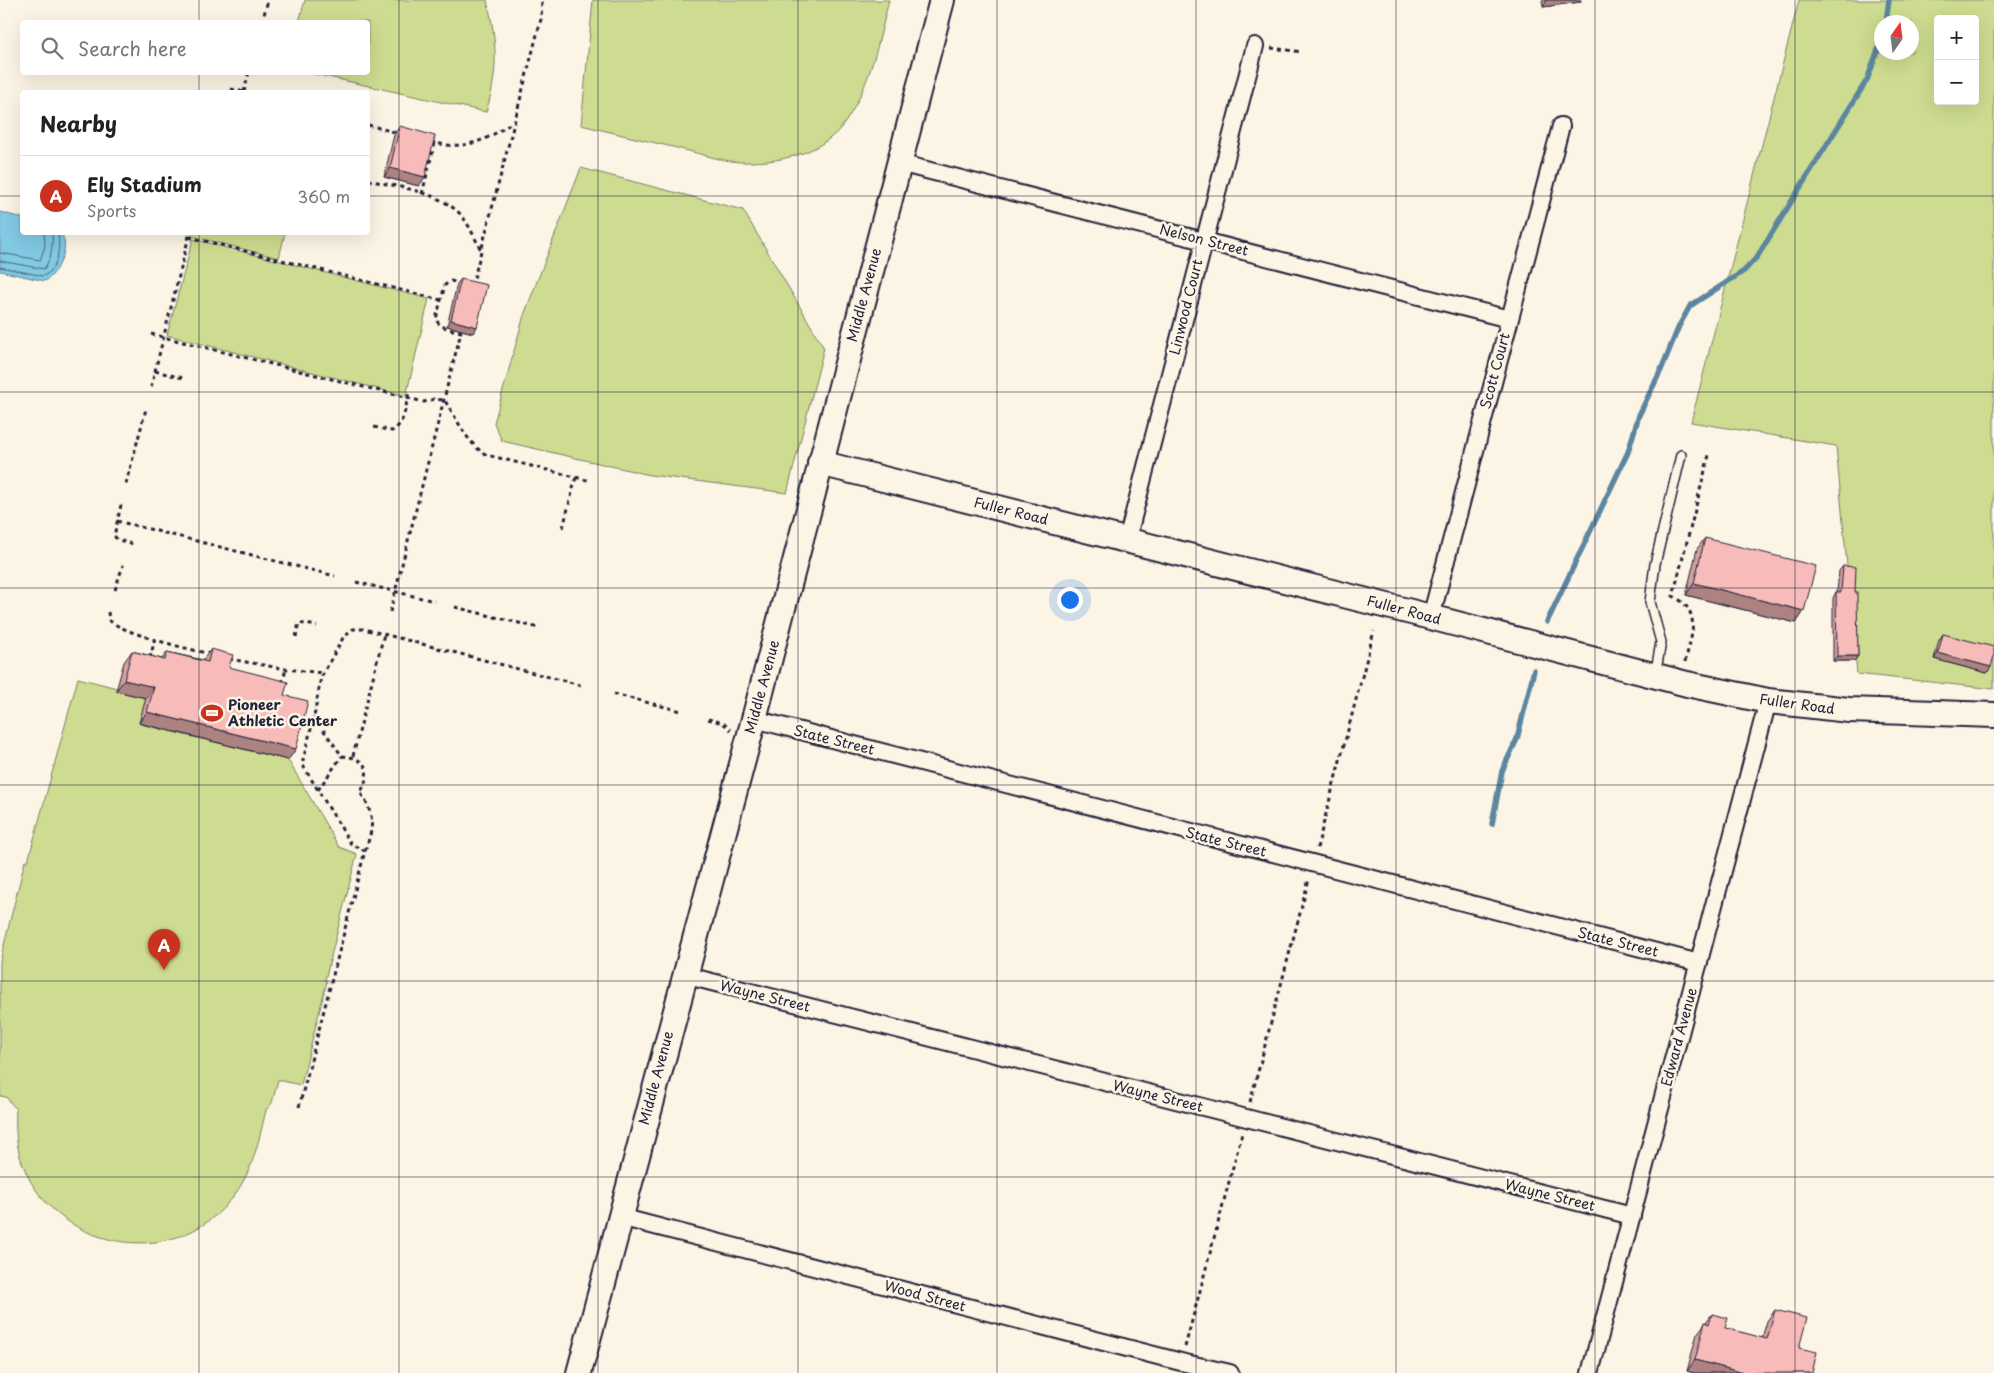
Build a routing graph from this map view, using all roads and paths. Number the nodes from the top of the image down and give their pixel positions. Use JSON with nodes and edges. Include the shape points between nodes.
{"nodes":[{"id":1,"x":268,"y":0,"type":"edge"},
{"id":2,"x":542,"y":0,"type":"edge"},
{"id":3,"x":942,"y":0,"type":"edge"},
{"id":4,"x":263,"y":20,"type":"edge"},
{"id":5,"x":1255,"y":46,"type":"joint"},
{"id":6,"x":1302,"y":52,"type":"dead end"},
{"id":7,"x":248,"y":75,"type":"edge"},
{"id":8,"x":231,"y":89,"type":"dead end"},
{"id":9,"x":235,"y":90,"type":"edge"},
{"id":10,"x":244,"y":90,"type":"edge"},
{"id":11,"x":514,"y":121,"type":"junction"},
{"id":12,"x":370,"y":126,"type":"edge"},
{"id":13,"x":1561,"y":126,"type":"dead end"},
{"id":14,"x":401,"y":134,"type":"edge"},
{"id":15,"x":427,"y":141,"type":"edge"},
{"id":16,"x":435,"y":143,"type":"junction"},
{"id":17,"x":899,"y":163,"type":"junction"},
{"id":18,"x":370,"y":181,"type":"edge"},
{"id":19,"x":422,"y":194,"type":"junction"},
{"id":20,"x":189,"y":235,"type":"edge"},
{"id":21,"x":1204,"y":240,"type":"junction"},
{"id":22,"x":481,"y":251,"type":"junction"},
{"id":23,"x":441,"y":300,"type":"junction"},
{"id":24,"x":1509,"y":319,"type":"junction"},
{"id":25,"x":151,"y":334,"type":"dead end"},
{"id":26,"x":163,"y":338,"type":"junction"},
{"id":27,"x":155,"y":371,"type":"junction"},
{"id":28,"x":183,"y":378,"type":"dead end"},
{"id":29,"x":151,"y":387,"type":"dead end"},
{"id":30,"x":409,"y":393,"type":"dead end"},
{"id":31,"x":407,"y":399,"type":"junction"},
{"id":32,"x":444,"y":400,"type":"junction"},
{"id":33,"x":146,"y":408,"type":"dead end"},
{"id":34,"x":374,"y":427,"type":"dead end"},
{"id":35,"x":1709,"y":455,"type":"dead end"},
{"id":36,"x":1681,"y":456,"type":"dead end"},
{"id":37,"x":820,"y":463,"type":"junction"},
{"id":38,"x":576,"y":477,"type":"junction"},
{"id":39,"x":591,"y":481,"type":"dead end"},
{"id":40,"x":126,"y":484,"type":"dead end"},
{"id":41,"x":121,"y":505,"type":"dead end"},
{"id":42,"x":117,"y":521,"type":"junction"},
{"id":43,"x":563,"y":528,"type":"dead end"},
{"id":44,"x":1127,"y":540,"type":"junction"},
{"id":45,"x":133,"y":544,"type":"dead end"},
{"id":46,"x":123,"y":565,"type":"dead end"},
{"id":47,"x":335,"y":576,"type":"dead end"},
{"id":48,"x":356,"y":582,"type":"dead end"},
{"id":49,"x":115,"y":590,"type":"dead end"},
{"id":50,"x":395,"y":591,"type":"junction"},
{"id":51,"x":434,"y":601,"type":"dead end"},
{"id":52,"x":455,"y":606,"type":"dead end"},
{"id":53,"x":108,"y":612,"type":"dead end"},
{"id":54,"x":390,"y":612,"type":"dead end"},
{"id":55,"x":1431,"y":617,"type":"junction"},
{"id":56,"x":317,"y":626,"type":"dead end"},
{"id":57,"x":539,"y":628,"type":"dead end"},
{"id":58,"x":1374,"y":631,"type":"dead end"},
{"id":59,"x":384,"y":634,"type":"junction"},
{"id":60,"x":296,"y":638,"type":"dead end"},
{"id":61,"x":155,"y":639,"type":"junction"},
{"id":62,"x":213,"y":655,"type":"edge"},
{"id":63,"x":221,"y":657,"type":"edge"},
{"id":64,"x":229,"y":659,"type":"junction"},
{"id":65,"x":1684,"y":662,"type":"dead end"},
{"id":66,"x":227,"y":665,"type":"edge"},
{"id":67,"x":148,"y":666,"type":"edge"},
{"id":68,"x":286,"y":669,"type":"junction"},
{"id":69,"x":323,"y":673,"type":"dead end"},
{"id":70,"x":1655,"y":676,"type":"junction"},
{"id":71,"x":584,"y":686,"type":"dead end"},
{"id":72,"x":280,"y":691,"type":"edge"},
{"id":73,"x":614,"y":694,"type":"dead end"},
{"id":74,"x":1768,"y":701,"type":"junction"},
{"id":75,"x":681,"y":712,"type":"dead end"},
{"id":76,"x":1994,"y":714,"type":"edge"},
{"id":77,"x":314,"y":717,"type":"junction"},
{"id":78,"x":708,"y":719,"type":"dead end"},
{"id":79,"x":754,"y":719,"type":"junction"},
{"id":80,"x":732,"y":732,"type":"dead end"},
{"id":81,"x":342,"y":756,"type":"junction"},
{"id":82,"x":353,"y":756,"type":"junction"},
{"id":83,"x":318,"y":790,"type":"junction"},
{"id":84,"x":364,"y":851,"type":"junction"},
{"id":85,"x":1316,"y":853,"type":"dead end"},
{"id":86,"x":1310,"y":876,"type":"dead end"},
{"id":87,"x":1699,"y":963,"type":"junction"},
{"id":88,"x":684,"y":975,"type":"junction"},
{"id":89,"x":1249,"y":1106,"type":"dead end"},
{"id":90,"x":299,"y":1107,"type":"dead end"},
{"id":91,"x":1243,"y":1130,"type":"dead end"},
{"id":92,"x":1632,"y":1216,"type":"junction"},
{"id":93,"x":620,"y":1217,"type":"junction"},
{"id":94,"x":1185,"y":1349,"type":"dead end"},
{"id":95,"x":579,"y":1373,"type":"edge"},
{"id":96,"x":1230,"y":1373,"type":"edge"},
{"id":97,"x":1590,"y":1373,"type":"edge"}],
"edges":[{"from":1,"to":4,"type":"path"},
{"from":2,"to":11,"type":"path","via":[[541,19]]},
{"from":3,"to":17,"type":"street","name":"Middle Avenue"},
{"from":5,"to":6,"type":"path"},
{"from":5,"to":21,"type":"street","name":"Linwood Court"},
{"from":7,"to":10,"type":"path"},
{"from":8,"to":9,"type":"path"},
{"from":11,"to":16,"type":"path","via":[[477,143]]},
{"from":11,"to":22,"type":"path"},
{"from":12,"to":14,"type":"path"},
{"from":13,"to":24,"type":"street","name":"Scott Court"},
{"from":15,"to":16,"type":"path"},
{"from":16,"to":19,"type":"path"},
{"from":17,"to":21,"type":"street","name":"Nelson Street"},
{"from":17,"to":37,"type":"street","name":"Middle Avenue"},
{"from":18,"to":19,"type":"path"},
{"from":19,"to":22,"type":"path","via":[[460,214]]},
{"from":20,"to":23,"type":"path"},
{"from":20,"to":26,"type":"path"},
{"from":21,"to":24,"type":"street","name":"Nelson Street"},
{"from":21,"to":44,"type":"street","name":"Linwood Court"},
{"from":22,"to":23,"type":"path","via":[[472,286],[447,282]]},
{"from":23,"to":32,"type":"path","via":[[436,319],[438,323],[463,332]]},
{"from":24,"to":55,"type":"street","name":"Scott Court"},
{"from":25,"to":26,"type":"path"},
{"from":26,"to":27,"type":"path"},
{"from":26,"to":31,"type":"path"},
{"from":27,"to":28,"type":"path"},
{"from":27,"to":29,"type":"path"},
{"from":30,"to":31,"type":"path"},
{"from":31,"to":32,"type":"path","via":[[424,402]]},
{"from":31,"to":34,"type":"path","via":[[397,428],[392,431]]},
{"from":32,"to":38,"type":"path","via":[[481,452]]},
{"from":32,"to":50,"type":"path"},
{"from":33,"to":40,"type":"path"},
{"from":35,"to":65,"type":"path","via":[[1674,596],[1682,600],[1692,618],[1693,629]]},
{"from":36,"to":70,"type":"lane","via":[[1655,564],[1650,602],[1661,642]]},
{"from":37,"to":44,"type":"street","name":"Fuller Road"},
{"from":37,"to":79,"type":"street","name":"Middle Avenue"},
{"from":38,"to":39,"type":"path"},
{"from":38,"to":43,"type":"path"},
{"from":41,"to":42,"type":"path"},
{"from":42,"to":45,"type":"path","via":[[114,536]]},
{"from":42,"to":47,"type":"path"},
{"from":44,"to":55,"type":"street","name":"Fuller Road"},
{"from":46,"to":49,"type":"path"},
{"from":48,"to":50,"type":"path"},
{"from":50,"to":51,"type":"path"},
{"from":50,"to":54,"type":"path"},
{"from":52,"to":57,"type":"path"},
{"from":53,"to":61,"type":"path","via":[[113,624]]},
{"from":55,"to":70,"type":"street","name":"Fuller Road"},
{"from":56,"to":60,"type":"path","via":[[299,623]]},
{"from":58,"to":85,"type":"path"},
{"from":59,"to":71,"type":"path"},
{"from":59,"to":77,"type":"path","via":[[359,628],[348,632],[321,677]]},
{"from":59,"to":82,"type":"path"},
{"from":61,"to":62,"type":"path"},
{"from":61,"to":67,"type":"path"},
{"from":63,"to":64,"type":"path"},
{"from":64,"to":66,"type":"path"},
{"from":64,"to":68,"type":"path"},
{"from":68,"to":69,"type":"path"},
{"from":68,"to":72,"type":"path"},
{"from":70,"to":74,"type":"street","name":"Fuller Road"},
{"from":73,"to":75,"type":"path"},
{"from":74,"to":76,"type":"street","name":"Fuller Road","via":[[1849,710]]},
{"from":74,"to":87,"type":"street","name":"Edward Avenue"},
{"from":77,"to":81,"type":"path"},
{"from":77,"to":83,"type":"path","via":[[302,764]]},
{"from":78,"to":80,"type":"path","via":[[723,723]]},
{"from":79,"to":87,"type":"street","name":"State Street"},
{"from":79,"to":88,"type":"street","name":"Middle Avenue"},
{"from":81,"to":82,"type":"path"},
{"from":81,"to":83,"type":"path"},
{"from":82,"to":84,"type":"path","via":[[366,769],[365,785],[360,792],[373,824]]},
{"from":83,"to":84,"type":"path","via":[[351,844]]},
{"from":84,"to":90,"type":"path"},
{"from":86,"to":89,"type":"path"},
{"from":87,"to":92,"type":"street","name":"Edward Avenue"},
{"from":88,"to":92,"type":"street","name":"Wayne Street"},
{"from":88,"to":93,"type":"street","name":"Middle Avenue"},
{"from":91,"to":94,"type":"path"},
{"from":92,"to":97,"type":"street","name":"Edward Avenue"},
{"from":93,"to":95,"type":"street","name":"Middle Avenue"},
{"from":93,"to":96,"type":"street","name":"Wood Street"}]}
